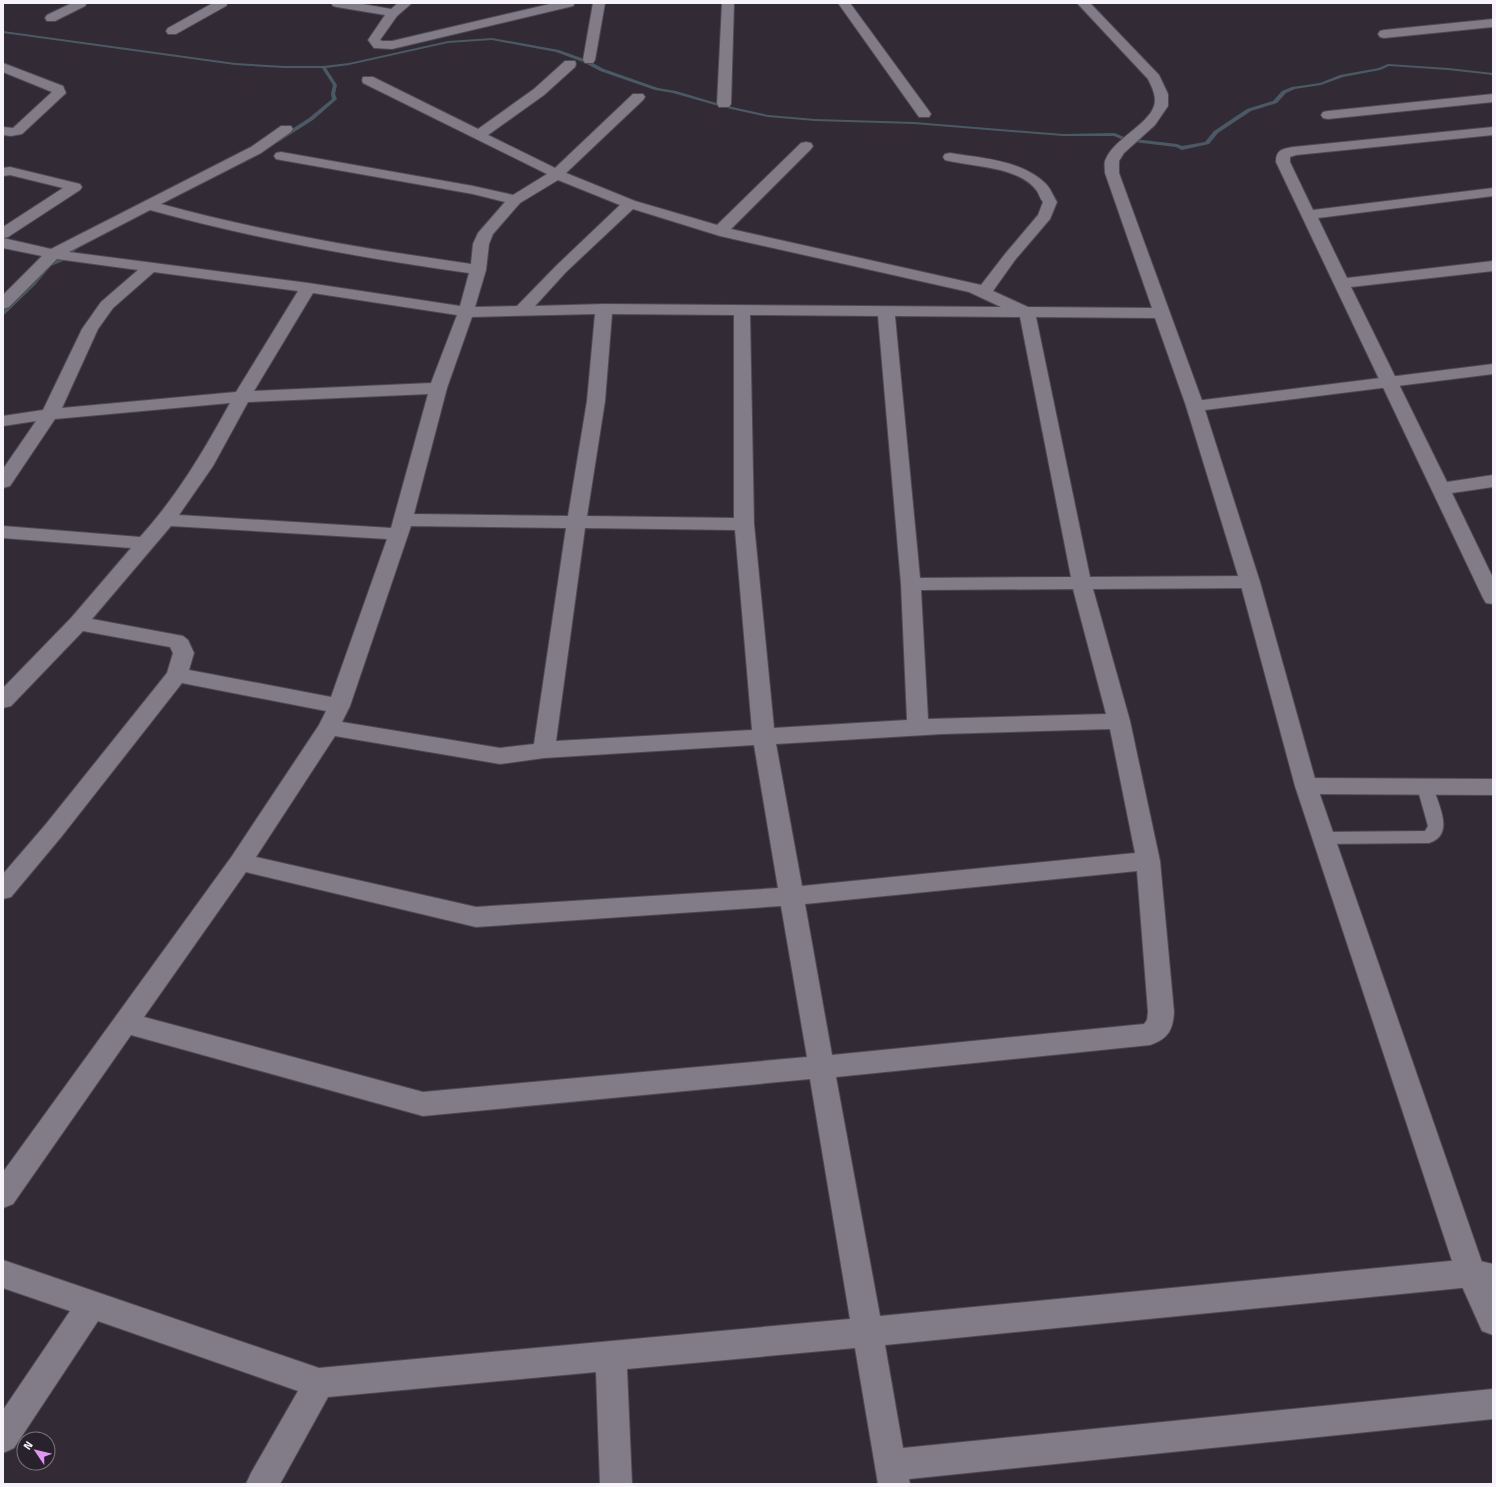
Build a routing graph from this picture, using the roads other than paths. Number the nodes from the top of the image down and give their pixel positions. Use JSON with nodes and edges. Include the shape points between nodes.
{"nodes":[{"id":1,"x":81,"y":3,"type":"edge"},
{"id":2,"x":222,"y":3,"type":"edge"},
{"id":3,"x":337,"y":3,"type":"edge"},
{"id":4,"x":406,"y":3,"type":"edge"},
{"id":5,"x":569,"y":3,"type":"edge"},
{"id":6,"x":599,"y":3,"type":"edge"},
{"id":7,"x":728,"y":3,"type":"edge"},
{"id":8,"x":844,"y":3,"type":"edge"},
{"id":9,"x":1083,"y":3,"type":"edge"},
{"id":10,"x":393,"y":13,"type":"junction"},
{"id":11,"x":51,"y":18,"type":"dead end"},
{"id":12,"x":1493,"y":23,"type":"edge"},
{"id":13,"x":172,"y":31,"type":"dead end"},
{"id":14,"x":1384,"y":34,"type":"dead end"},
{"id":15,"x":588,"y":60,"type":"dead end"},
{"id":16,"x":570,"y":64,"type":"dead end"},
{"id":17,"x":3,"y":67,"type":"edge"},
{"id":18,"x":368,"y":80,"type":"dead end"},
{"id":19,"x":638,"y":97,"type":"dead end"},
{"id":20,"x":1493,"y":98,"type":"edge"},
{"id":21,"x":724,"y":104,"type":"dead end"},
{"id":22,"x":924,"y":114,"type":"dead end"},
{"id":23,"x":1328,"y":115,"type":"dead end"},
{"id":24,"x":286,"y":130,"type":"dead end"},
{"id":25,"x":3,"y":131,"type":"edge"},
{"id":26,"x":1493,"y":131,"type":"edge"},
{"id":27,"x":479,"y":135,"type":"junction"},
{"id":28,"x":806,"y":146,"type":"dead end"},
{"id":29,"x":281,"y":156,"type":"dead end"},
{"id":30,"x":950,"y":157,"type":"dead end"},
{"id":31,"x":3,"y":172,"type":"edge"},
{"id":32,"x":557,"y":174,"type":"junction"},
{"id":33,"x":1493,"y":192,"type":"edge"},
{"id":34,"x":515,"y":200,"type":"junction"},
{"id":35,"x":630,"y":204,"type":"junction"},
{"id":36,"x":148,"y":205,"type":"junction"},
{"id":37,"x":1308,"y":215,"type":"junction"},
{"id":38,"x":720,"y":231,"type":"junction"},
{"id":39,"x":3,"y":234,"type":"edge"},
{"id":40,"x":3,"y":243,"type":"edge"},
{"id":41,"x":53,"y":254,"type":"junction"},
{"id":42,"x":1493,"y":266,"type":"edge"},
{"id":43,"x":151,"y":267,"type":"junction"},
{"id":44,"x":478,"y":270,"type":"junction"},
{"id":45,"x":1341,"y":283,"type":"junction"},
{"id":46,"x":308,"y":288,"type":"junction"},
{"id":47,"x":984,"y":293,"type":"junction"},
{"id":48,"x":3,"y":304,"type":"edge"},
{"id":49,"x":604,"y":310,"type":"junction"},
{"id":50,"x":521,"y":311,"type":"junction"},
{"id":51,"x":742,"y":311,"type":"junction"},
{"id":52,"x":886,"y":311,"type":"junction"},
{"id":53,"x":466,"y":312,"type":"junction"},
{"id":54,"x":1027,"y":313,"type":"junction"},
{"id":55,"x":1161,"y":313,"type":"junction"},
{"id":56,"x":1493,"y":369,"type":"edge"},
{"id":57,"x":1389,"y":382,"type":"junction"},
{"id":58,"x":438,"y":388,"type":"junction"},
{"id":59,"x":242,"y":397,"type":"junction"},
{"id":60,"x":1195,"y":406,"type":"junction"},
{"id":61,"x":50,"y":414,"type":"junction"},
{"id":62,"x":3,"y":421,"type":"edge"},
{"id":63,"x":1493,"y":481,"type":"edge"},
{"id":64,"x":3,"y":482,"type":"edge"},
{"id":65,"x":1440,"y":488,"type":"junction"},
{"id":66,"x":166,"y":520,"type":"junction"},
{"id":67,"x":576,"y":523,"type":"junction"},
{"id":68,"x":744,"y":524,"type":"junction"},
{"id":69,"x":401,"y":527,"type":"junction"},
{"id":70,"x":3,"y":532,"type":"edge"},
{"id":71,"x":145,"y":543,"type":"junction"},
{"id":72,"x":1250,"y":582,"type":"junction"},
{"id":73,"x":912,"y":584,"type":"junction"},
{"id":74,"x":1082,"y":584,"type":"junction"},
{"id":75,"x":1492,"y":595,"type":"edge"},
{"id":76,"x":78,"y":622,"type":"junction"},
{"id":77,"x":177,"y":675,"type":"junction"},
{"id":78,"x":3,"y":701,"type":"edge"},
{"id":79,"x":340,"y":706,"type":"junction"},
{"id":80,"x":1119,"y":721,"type":"junction"},
{"id":81,"x":329,"y":727,"type":"junction"},
{"id":82,"x":918,"y":728,"type":"junction"},
{"id":83,"x":764,"y":738,"type":"junction"},
{"id":84,"x":544,"y":750,"type":"junction"},
{"id":85,"x":1306,"y":786,"type":"junction"},
{"id":86,"x":1425,"y":787,"type":"junction"},
{"id":87,"x":1493,"y":787,"type":"edge"},
{"id":88,"x":1324,"y":838,"type":"junction"},
{"id":89,"x":1148,"y":861,"type":"junction"},
{"id":90,"x":240,"y":862,"type":"junction"},
{"id":91,"x":3,"y":890,"type":"edge"},
{"id":92,"x":792,"y":896,"type":"junction"},
{"id":93,"x":126,"y":1022,"type":"junction"},
{"id":94,"x":822,"y":1067,"type":"junction"},
{"id":95,"x":3,"y":1195,"type":"edge"},
{"id":96,"x":3,"y":1274,"type":"edge"},
{"id":97,"x":1482,"y":1275,"type":"edge"},
{"id":98,"x":92,"y":1304,"type":"junction"},
{"id":99,"x":1493,"y":1320,"type":"edge"},
{"id":100,"x":868,"y":1332,"type":"junction"},
{"id":101,"x":611,"y":1355,"type":"junction"},
{"id":102,"x":319,"y":1383,"type":"junction"},
{"id":103,"x":1493,"y":1404,"type":"edge"},
{"id":104,"x":3,"y":1437,"type":"edge"},
{"id":105,"x":893,"y":1475,"type":"edge"},
{"id":106,"x":262,"y":1484,"type":"edge"},
{"id":107,"x":616,"y":1484,"type":"edge"}],
"edges":[{"from":1,"to":11,"type":"street"},
{"from":2,"to":13,"type":"street"},
{"from":3,"to":10,"type":"street"},
{"from":4,"to":10,"type":"street"},
{"from":5,"to":10,"type":"street","via":[[392,45],[378,45],[374,40]]},
{"from":6,"to":15,"type":"street"},
{"from":7,"to":21,"type":"street"},
{"from":8,"to":22,"type":"street"},
{"from":9,"to":55,"type":"street","via":[[1154,78],[1162,94],[1161,106],[1150,122],[1118,151],[1112,161],[1112,173]]},
{"from":12,"to":14,"type":"street"},
{"from":16,"to":27,"type":"street","via":[[539,92]]},
{"from":17,"to":25,"type":"street","via":[[58,89],[59,93],[16,131]]},
{"from":18,"to":27,"type":"street"},
{"from":19,"to":32,"type":"street"},
{"from":20,"to":23,"type":"street"},
{"from":24,"to":36,"type":"street","via":[[256,150]]},
{"from":26,"to":37,"type":"street","via":[[1293,151],[1283,155],[1283,162]]},
{"from":27,"to":32,"type":"street"},
{"from":28,"to":38,"type":"street"},
{"from":29,"to":34,"type":"street","via":[[473,190]]},
{"from":30,"to":47,"type":"street","via":[[1015,171],[1030,178],[1042,188],[1050,202],[1045,216]]},
{"from":31,"to":39,"type":"street","via":[[10,171],[75,187]]},
{"from":32,"to":34,"type":"street"},
{"from":32,"to":35,"type":"street"},
{"from":33,"to":37,"type":"street"},
{"from":34,"to":44,"type":"street","via":[[486,233],[481,244]]},
{"from":35,"to":38,"type":"street"},
{"from":35,"to":50,"type":"street","via":[[561,268]]},
{"from":36,"to":41,"type":"street"},
{"from":36,"to":44,"type":"street","via":[[199,220],[334,247]]},
{"from":37,"to":45,"type":"street"},
{"from":38,"to":47,"type":"street","via":[[974,288]]},
{"from":40,"to":41,"type":"street"},
{"from":41,"to":43,"type":"street"},
{"from":41,"to":48,"type":"street"},
{"from":42,"to":45,"type":"street"},
{"from":43,"to":46,"type":"street"},
{"from":43,"to":61,"type":"street","via":[[107,305],[90,328]]},
{"from":44,"to":53,"type":"street"},
{"from":45,"to":57,"type":"street"},
{"from":46,"to":53,"type":"street"},
{"from":46,"to":59,"type":"street"},
{"from":47,"to":54,"type":"street"},
{"from":49,"to":50,"type":"street"},
{"from":49,"to":51,"type":"street"},
{"from":49,"to":67,"type":"street","via":[[596,400]]},
{"from":50,"to":53,"type":"street"},
{"from":51,"to":52,"type":"street"},
{"from":51,"to":68,"type":"street"},
{"from":52,"to":54,"type":"street"},
{"from":52,"to":73,"type":"street"},
{"from":53,"to":58,"type":"street"},
{"from":54,"to":55,"type":"street"},
{"from":54,"to":74,"type":"street"},
{"from":55,"to":60,"type":"street"},
{"from":56,"to":57,"type":"street"},
{"from":57,"to":60,"type":"street"},
{"from":57,"to":65,"type":"street"},
{"from":58,"to":59,"type":"street"},
{"from":58,"to":69,"type":"street"},
{"from":59,"to":61,"type":"street"},
{"from":59,"to":66,"type":"street","via":[[204,466]]},
{"from":60,"to":72,"type":"street"},
{"from":61,"to":62,"type":"street"},
{"from":61,"to":64,"type":"street"},
{"from":63,"to":65,"type":"street"},
{"from":65,"to":75,"type":"street"},
{"from":66,"to":69,"type":"street"},
{"from":66,"to":71,"type":"street"},
{"from":67,"to":68,"type":"street"},
{"from":67,"to":69,"type":"street"},
{"from":67,"to":84,"type":"street"},
{"from":68,"to":83,"type":"street"},
{"from":69,"to":79,"type":"street"},
{"from":70,"to":71,"type":"street"},
{"from":71,"to":76,"type":"street"},
{"from":72,"to":74,"type":"street"},
{"from":72,"to":85,"type":"street"},
{"from":73,"to":74,"type":"street"},
{"from":73,"to":82,"type":"street"},
{"from":74,"to":80,"type":"street"},
{"from":76,"to":77,"type":"street","via":[[176,642],[182,646],[185,654]]},
{"from":76,"to":78,"type":"street"},
{"from":77,"to":79,"type":"street"},
{"from":77,"to":91,"type":"street"},
{"from":79,"to":81,"type":"street"},
{"from":80,"to":82,"type":"street"},
{"from":80,"to":89,"type":"street"},
{"from":81,"to":84,"type":"street","via":[[500,756]]},
{"from":81,"to":90,"type":"street"},
{"from":82,"to":83,"type":"street"},
{"from":83,"to":84,"type":"street"},
{"from":83,"to":92,"type":"street"},
{"from":85,"to":86,"type":"street"},
{"from":85,"to":88,"type":"street"},
{"from":86,"to":87,"type":"street"},
{"from":86,"to":88,"type":"lane","via":[[1436,826],[1435,832],[1429,837]]},
{"from":88,"to":97,"type":"street"},
{"from":89,"to":92,"type":"street"},
{"from":89,"to":94,"type":"street","via":[[1161,1012],[1160,1025],[1150,1034]]},
{"from":90,"to":92,"type":"street","via":[[476,917]]},
{"from":90,"to":93,"type":"street"},
{"from":92,"to":94,"type":"street"},
{"from":93,"to":94,"type":"street","via":[[423,1104]]},
{"from":93,"to":95,"type":"street"},
{"from":94,"to":100,"type":"street"},
{"from":96,"to":98,"type":"street"},
{"from":97,"to":99,"type":"street"},
{"from":97,"to":100,"type":"street"},
{"from":98,"to":102,"type":"street"},
{"from":98,"to":104,"type":"street"},
{"from":100,"to":101,"type":"street"},
{"from":100,"to":105,"type":"street"},
{"from":101,"to":102,"type":"street"},
{"from":101,"to":107,"type":"street"},
{"from":102,"to":106,"type":"street"},
{"from":103,"to":105,"type":"street"}]}
